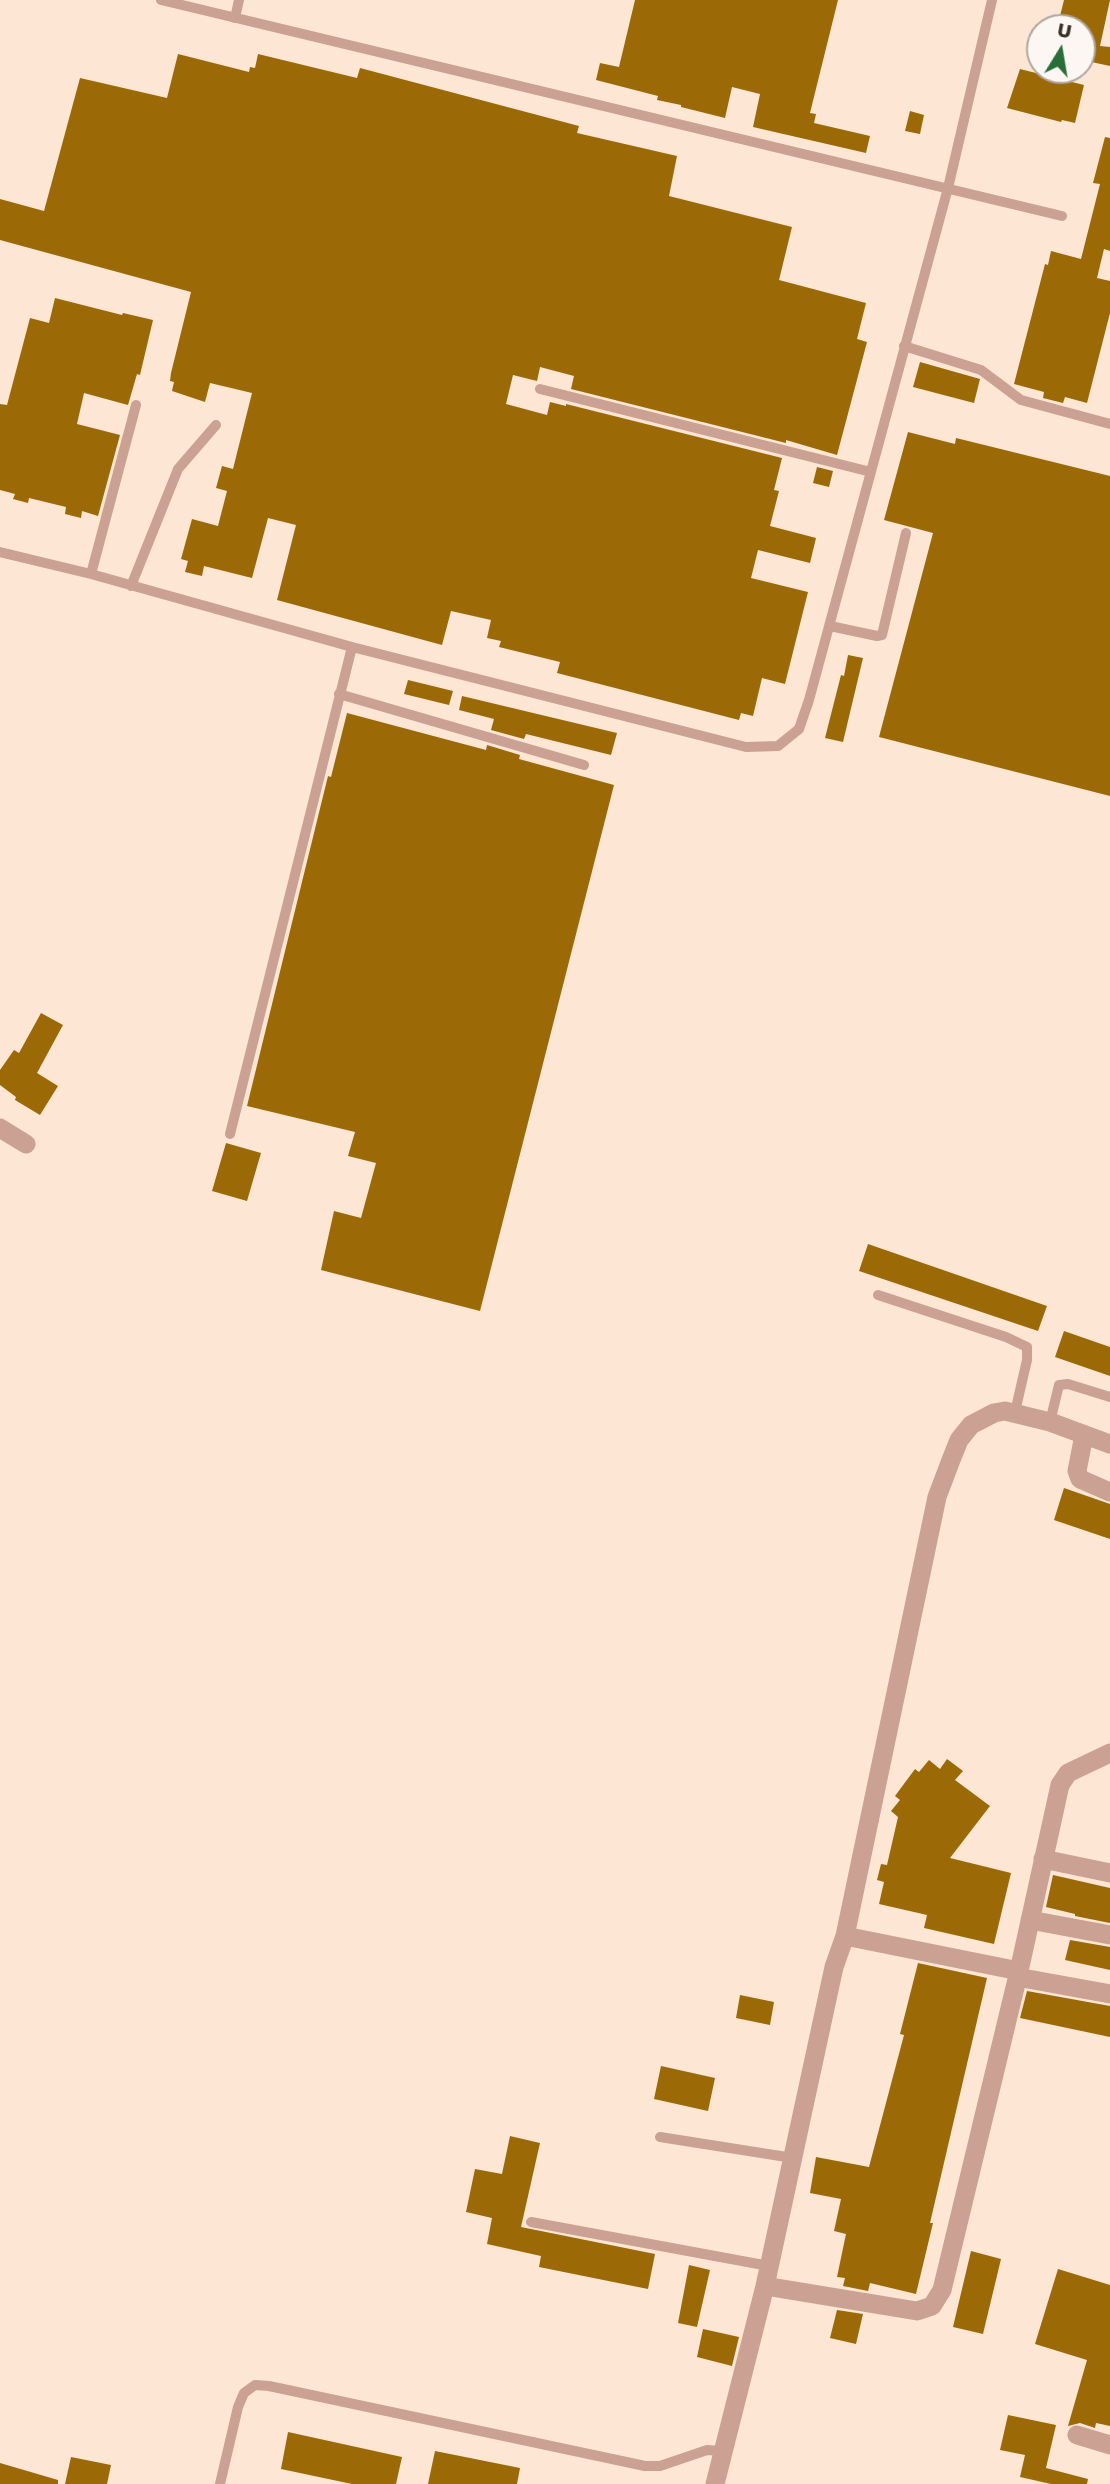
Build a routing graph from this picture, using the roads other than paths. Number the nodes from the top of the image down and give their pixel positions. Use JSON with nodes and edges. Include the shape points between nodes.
{"nodes":[{"id":1,"x":161,"y":0,"type":"edge"},
{"id":2,"x":239,"y":0,"type":"edge"},
{"id":3,"x":992,"y":0,"type":"edge"},
{"id":4,"x":235,"y":18,"type":"junction"},
{"id":5,"x":948,"y":188,"type":"junction"},
{"id":6,"x":1062,"y":216,"type":"dead end"},
{"id":7,"x":904,"y":346,"type":"junction"},
{"id":8,"x":540,"y":389,"type":"dead end"},
{"id":9,"x":136,"y":405,"type":"dead end"},
{"id":10,"x":1110,"y":424,"type":"edge"},
{"id":11,"x":216,"y":425,"type":"dead end"},
{"id":12,"x":872,"y":472,"type":"junction"},
{"id":13,"x":906,"y":533,"type":"dead end"},
{"id":14,"x":0,"y":552,"type":"edge"},
{"id":15,"x":91,"y":574,"type":"junction"},
{"id":16,"x":131,"y":586,"type":"junction"},
{"id":17,"x":830,"y":625,"type":"junction"},
{"id":18,"x":352,"y":646,"type":"junction"},
{"id":19,"x":339,"y":694,"type":"junction"},
{"id":20,"x":584,"y":765,"type":"dead end"},
{"id":21,"x":0,"y":1128,"type":"edge"},
{"id":22,"x":230,"y":1134,"type":"dead end"},
{"id":23,"x":26,"y":1144,"type":"dead end"},
{"id":24,"x":878,"y":1295,"type":"dead end"},
{"id":25,"x":1110,"y":1397,"type":"edge"},
{"id":26,"x":1015,"y":1412,"type":"junction"},
{"id":27,"x":1050,"y":1422,"type":"junction"},
{"id":28,"x":1084,"y":1435,"type":"junction"},
{"id":29,"x":1110,"y":1444,"type":"edge"},
{"id":30,"x":1110,"y":1492,"type":"edge"},
{"id":31,"x":1110,"y":1753,"type":"edge"},
{"id":32,"x":1043,"y":1859,"type":"junction"},
{"id":33,"x":1110,"y":1873,"type":"edge"},
{"id":34,"x":1030,"y":1920,"type":"junction"},
{"id":35,"x":1110,"y":1935,"type":"edge"},
{"id":36,"x":845,"y":1936,"type":"junction"},
{"id":37,"x":1018,"y":1974,"type":"junction"},
{"id":38,"x":1110,"y":1994,"type":"edge"},
{"id":39,"x":660,"y":2137,"type":"dead end"},
{"id":40,"x":793,"y":2158,"type":"junction"},
{"id":41,"x":531,"y":2222,"type":"dead end"},
{"id":42,"x":769,"y":2266,"type":"junction"},
{"id":43,"x":765,"y":2286,"type":"junction"},
{"id":44,"x":1077,"y":2435,"type":"dead end"},
{"id":45,"x":1110,"y":2445,"type":"edge"},
{"id":46,"x":722,"y":2451,"type":"junction"},
{"id":47,"x":220,"y":2484,"type":"edge"},
{"id":48,"x":715,"y":2484,"type":"edge"}],
"edges":[{"from":1,"to":4,"type":"lane"},
{"from":2,"to":4,"type":"lane"},
{"from":3,"to":5,"type":"lane"},
{"from":4,"to":5,"type":"lane"},
{"from":5,"to":6,"type":"lane"},
{"from":5,"to":7,"type":"lane"},
{"from":7,"to":10,"type":"lane","via":[[981,370],[1021,400]]},
{"from":7,"to":12,"type":"lane"},
{"from":8,"to":12,"type":"lane"},
{"from":9,"to":15,"type":"lane"},
{"from":11,"to":16,"type":"lane","via":[[178,469]]},
{"from":12,"to":17,"type":"lane"},
{"from":13,"to":17,"type":"lane","via":[[882,635]]},
{"from":14,"to":15,"type":"lane"},
{"from":15,"to":16,"type":"lane"},
{"from":16,"to":18,"type":"lane"},
{"from":17,"to":18,"type":"lane","via":[[799,729],[778,746],[746,747]]},
{"from":18,"to":19,"type":"lane"},
{"from":19,"to":20,"type":"lane"},
{"from":19,"to":22,"type":"lane"},
{"from":21,"to":23,"type":"street"},
{"from":24,"to":26,"type":"lane","via":[[1027,1347]]},
{"from":25,"to":27,"type":"lane","via":[[1059,1385]]},
{"from":26,"to":27,"type":"street"},
{"from":26,"to":36,"type":"street","via":[[994,1413],[971,1425],[959,1440],[937,1497]]},
{"from":27,"to":28,"type":"street"},
{"from":28,"to":29,"type":"street"},
{"from":28,"to":30,"type":"street","via":[[1077,1471],[1080,1479]]},
{"from":31,"to":32,"type":"street","via":[[1061,1781]]},
{"from":32,"to":33,"type":"street"},
{"from":32,"to":34,"type":"street"},
{"from":34,"to":35,"type":"street"},
{"from":34,"to":37,"type":"street"},
{"from":36,"to":37,"type":"street"},
{"from":36,"to":40,"type":"street","via":[[834,1967]]},
{"from":37,"to":38,"type":"street"},
{"from":37,"to":43,"type":"street","via":[[942,2290],[932,2306],[917,2311]]},
{"from":39,"to":40,"type":"lane"},
{"from":40,"to":42,"type":"street"},
{"from":41,"to":42,"type":"lane"},
{"from":42,"to":43,"type":"street"},
{"from":43,"to":46,"type":"street"},
{"from":44,"to":45,"type":"street"},
{"from":46,"to":47,"type":"lane","via":[[707,2449],[660,2466],[645,2466],[255,2385],[244,2393],[238,2406]]},
{"from":46,"to":48,"type":"street"}]}
